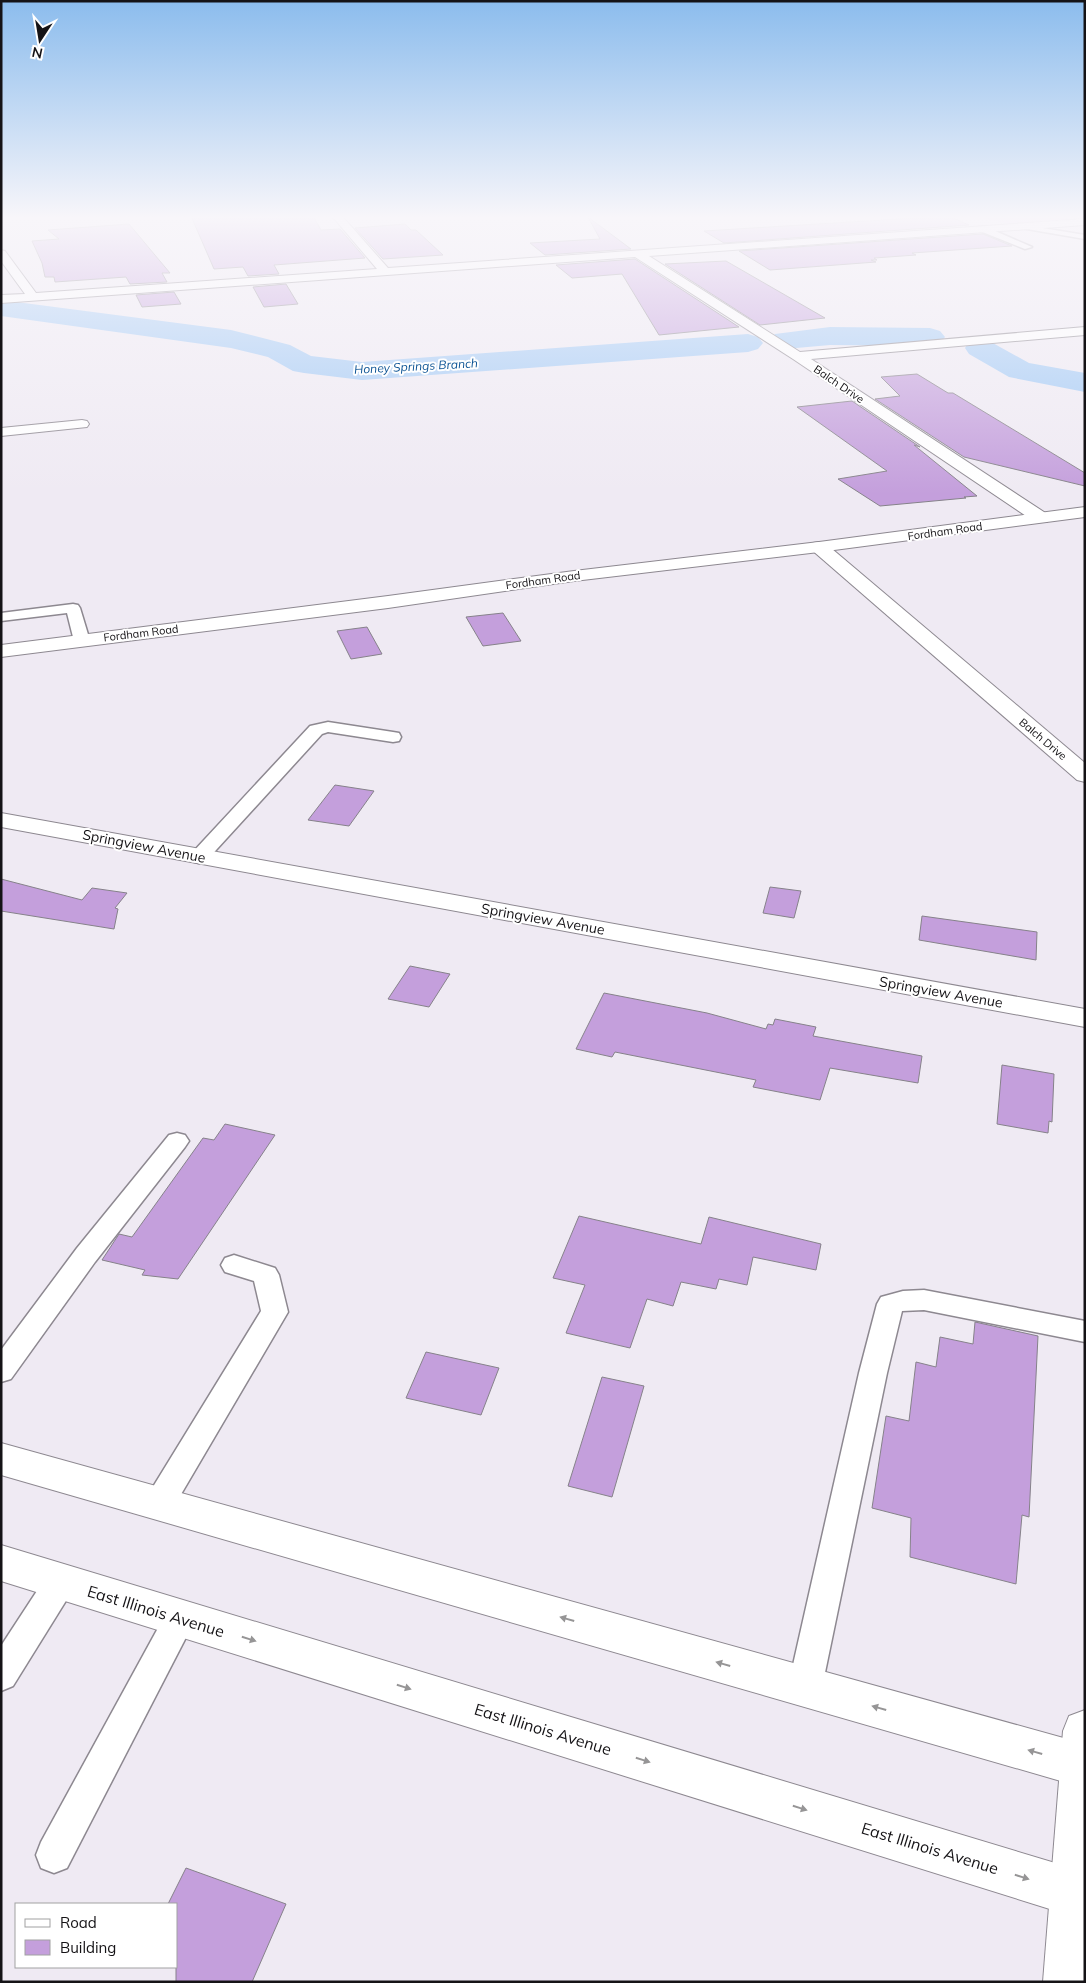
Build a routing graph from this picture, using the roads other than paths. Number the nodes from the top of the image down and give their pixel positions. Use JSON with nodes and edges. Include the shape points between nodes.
{"nodes":[{"id":1,"x":723,"y":309,"type":"edge"},
{"id":2,"x":1085,"y":331,"type":"edge"},
{"id":3,"x":798,"y":356,"type":"junction"},
{"id":4,"x":82,"y":424,"type":"dead end"},
{"id":5,"x":1,"y":432,"type":"edge"},
{"id":6,"x":1085,"y":512,"type":"edge"},
{"id":7,"x":1040,"y":518,"type":"junction"},
{"id":8,"x":819,"y":547,"type":"junction"},
{"id":9,"x":1,"y":617,"type":"edge"},
{"id":10,"x":82,"y":641,"type":"junction"},
{"id":11,"x":1,"y":651,"type":"edge"},
{"id":12,"x":393,"y":737,"type":"dead end"},
{"id":13,"x":1085,"y":775,"type":"edge"},
{"id":14,"x":1,"y":820,"type":"edge"},
{"id":15,"x":199,"y":857,"type":"junction"},
{"id":16,"x":1085,"y":1018,"type":"edge"},
{"id":17,"x":178,"y":1141,"type":"dead end"},
{"id":18,"x":234,"y":1265,"type":"dead end"},
{"id":19,"x":1085,"y":1332,"type":"edge"},
{"id":20,"x":1,"y":1371,"type":"edge"},
{"id":21,"x":1,"y":1459,"type":"edge"},
{"id":22,"x":158,"y":1504,"type":"junction"},
{"id":23,"x":1,"y":1563,"type":"edge"},
{"id":24,"x":62,"y":1582,"type":"junction"},
{"id":25,"x":180,"y":1618,"type":"junction"},
{"id":26,"x":1,"y":1675,"type":"edge"},
{"id":27,"x":805,"y":1687,"type":"junction"},
{"id":28,"x":1084,"y":1754,"type":"edge"},
{"id":29,"x":54,"y":1855,"type":"dead end"},
{"id":30,"x":1080,"y":1895,"type":"edge"},
{"id":31,"x":1068,"y":1982,"type":"edge"}],
"edges":[{"from":1,"to":3,"type":"street","name":"Balch Drive"},
{"from":2,"to":3,"type":"street"},
{"from":3,"to":7,"type":"street","name":"Balch Drive"},
{"from":4,"to":5,"type":"street"},
{"from":6,"to":7,"type":"street","name":"Fordham Road"},
{"from":7,"to":8,"type":"street","name":"Fordham Road"},
{"from":8,"to":10,"type":"street","name":"Fordham Road"},
{"from":8,"to":13,"type":"street","name":"Balch Drive"},
{"from":9,"to":10,"type":"lane","via":[[73,608]]},
{"from":10,"to":11,"type":"street","name":"Fordham Road"},
{"from":12,"to":15,"type":"lane","via":[[328,727],[316,730]]},
{"from":14,"to":15,"type":"street","name":"Springview Avenue"},
{"from":15,"to":16,"type":"street","name":"Springview Avenue"},
{"from":17,"to":20,"type":"lane","via":[[86,1255]]},
{"from":18,"to":22,"type":"lane","via":[[266,1275],[275,1312]]},
{"from":19,"to":27,"type":"lane","via":[[924,1300],[890,1304]]},
{"from":21,"to":22,"type":"street"},
{"from":27,"to":22,"type":"street","one_way":true},
{"from":23,"to":24,"type":"street","name":"East Illinois Avenue"},
{"from":24,"to":25,"type":"street","name":"East Illinois Avenue"},
{"from":24,"to":26,"type":"lane"},
{"from":25,"to":29,"type":"lane"},
{"from":25,"to":30,"type":"street","name":"East Illinois Avenue","one_way":true},
{"from":28,"to":27,"type":"street","one_way":true},
{"from":28,"to":30,"type":"street"},
{"from":30,"to":31,"type":"street"}]}
